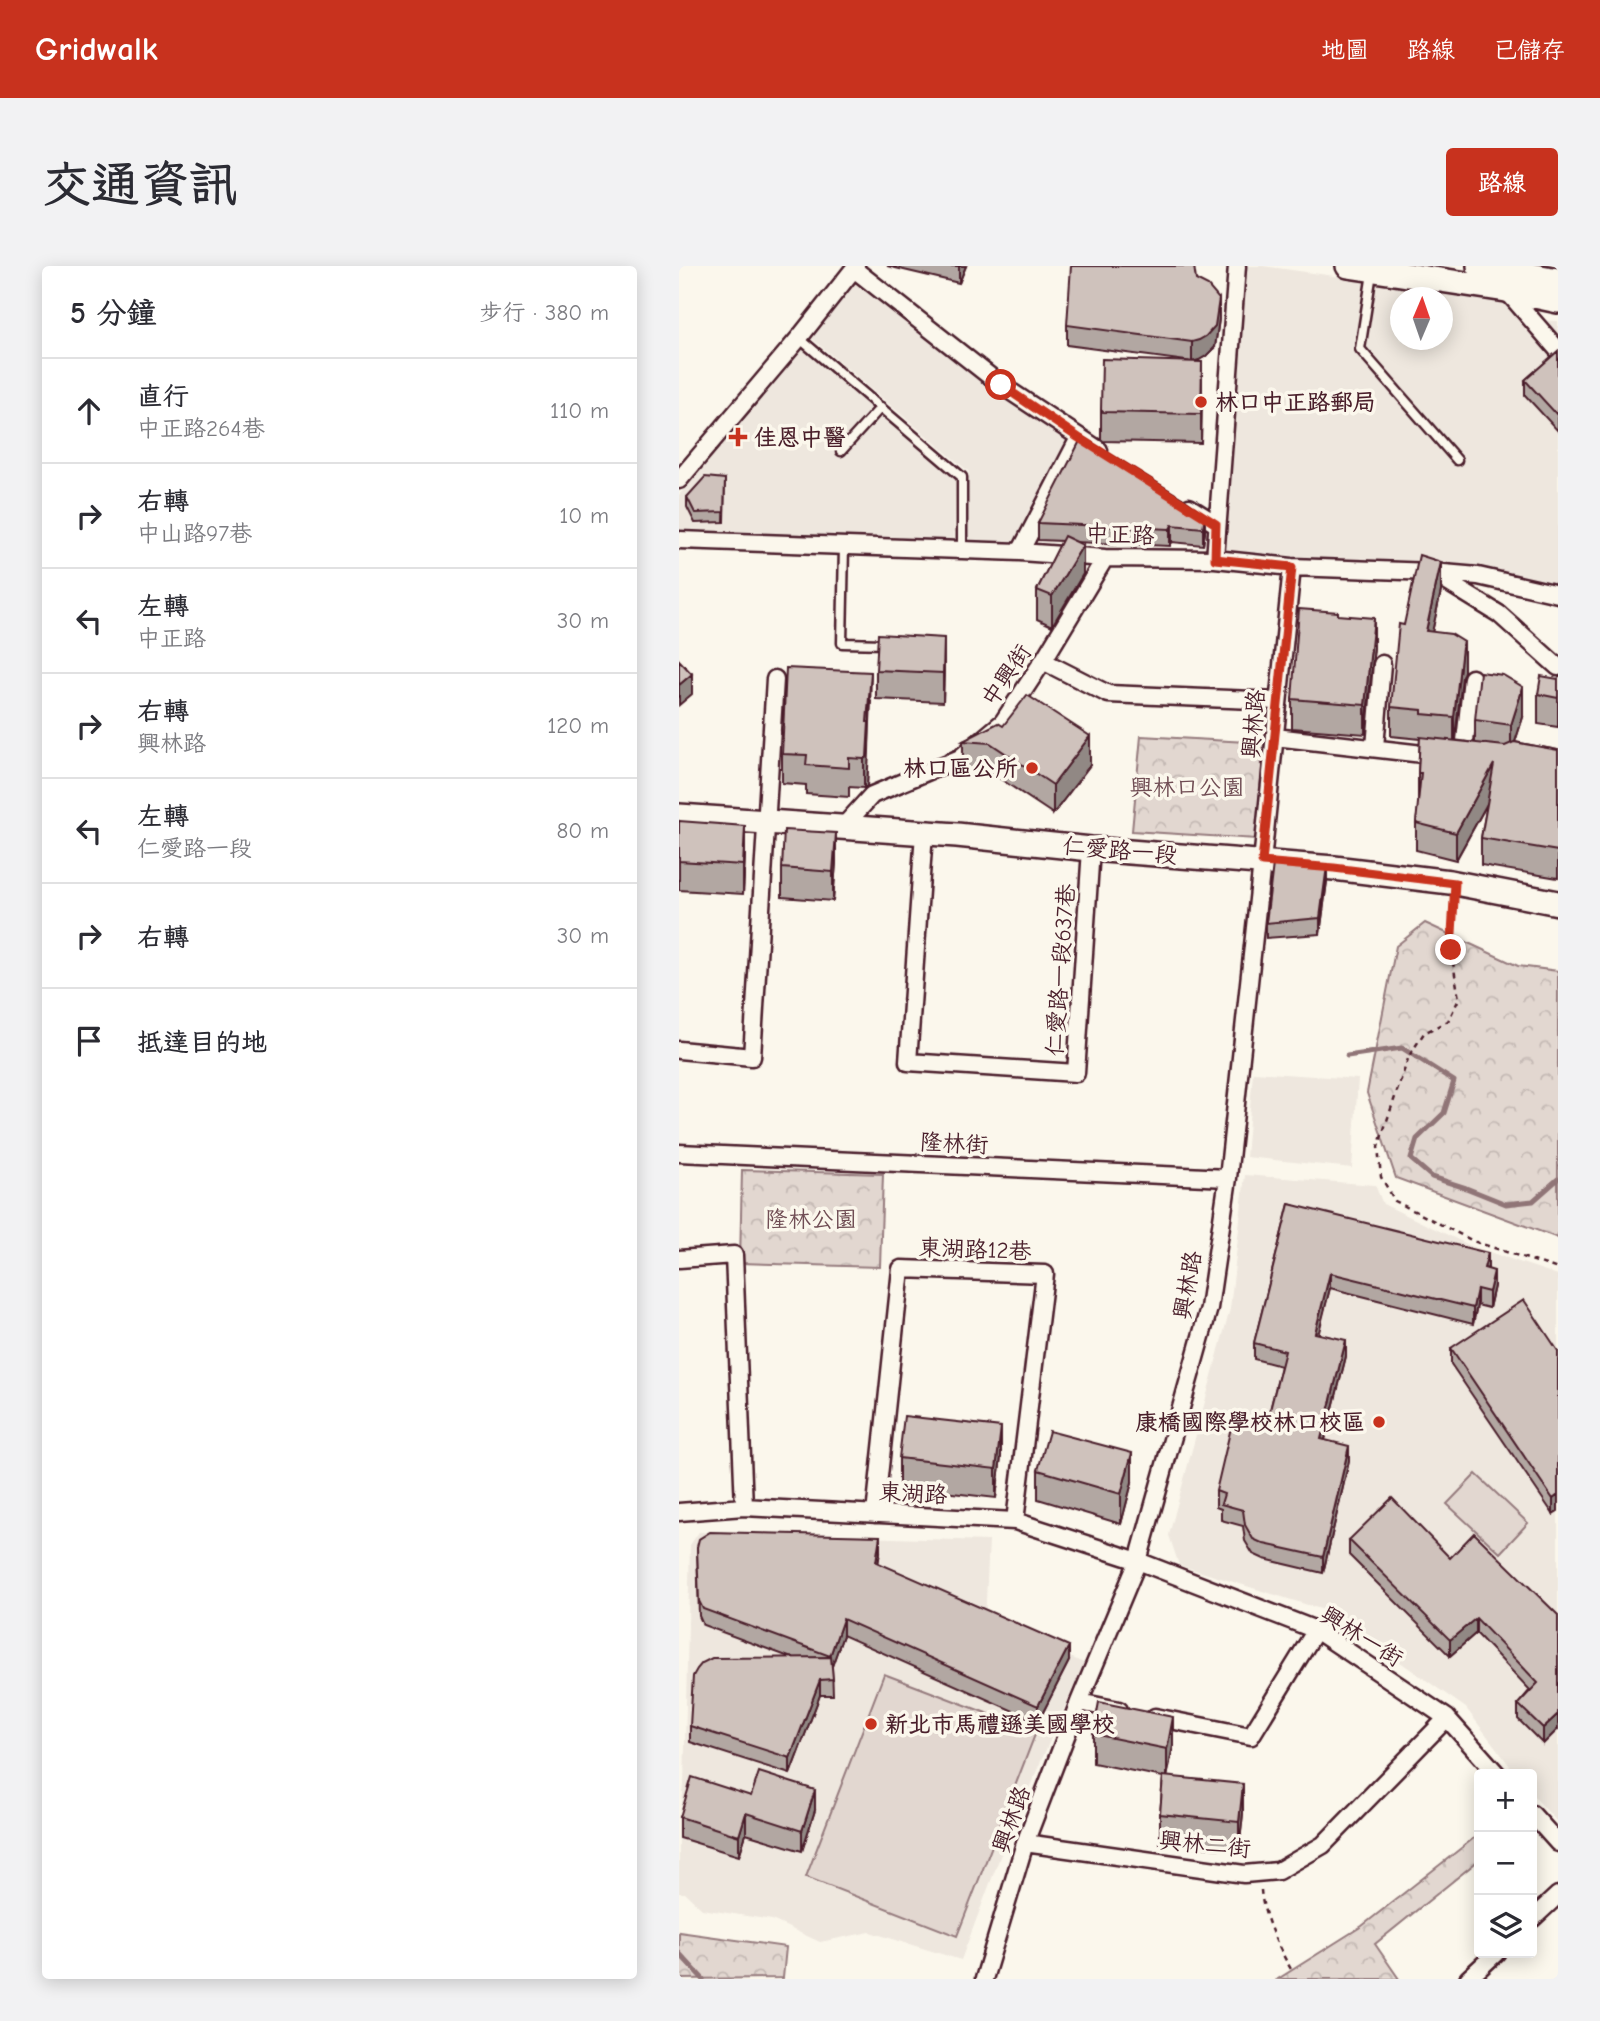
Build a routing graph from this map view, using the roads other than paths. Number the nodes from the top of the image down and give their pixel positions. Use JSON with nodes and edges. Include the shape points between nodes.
{"nodes":[{"id":1,"x":1237,"y":266,"type":"edge"},
{"id":2,"x":1348,"y":266,"type":"edge"},
{"id":3,"x":1488,"y":266,"type":"edge"},
{"id":4,"x":855,"y":267,"type":"edge"},
{"id":5,"x":1372,"y":270,"type":"junction"},
{"id":6,"x":1558,"y":280,"type":"edge"},
{"id":7,"x":1506,"y":290,"type":"junction"},
{"id":8,"x":1558,"y":301,"type":"edge"},
{"id":9,"x":799,"y":338,"type":"junction"},
{"id":10,"x":1558,"y":350,"type":"edge"},
{"id":11,"x":881,"y":407,"type":"junction"},
{"id":12,"x":1079,"y":438,"type":"junction"},
{"id":13,"x":841,"y":451,"type":"dead end"},
{"id":14,"x":1113,"y":459,"type":"edge"},
{"id":15,"x":1457,"y":460,"type":"dead end"},
{"id":16,"x":679,"y":480,"type":"edge"},
{"id":17,"x":1170,"y":495,"type":"edge"},
{"id":18,"x":1216,"y":524,"type":"junction"},
{"id":19,"x":679,"y":540,"type":"edge"},
{"id":20,"x":844,"y":546,"type":"junction"},
{"id":21,"x":962,"y":550,"type":"junction"},
{"id":22,"x":1020,"y":552,"type":"junction"},
{"id":23,"x":1105,"y":558,"type":"junction"},
{"id":24,"x":1215,"y":559,"type":"junction"},
{"id":25,"x":1292,"y":567,"type":"junction"},
{"id":26,"x":1432,"y":572,"type":"junction"},
{"id":27,"x":1558,"y":594,"type":"edge"},
{"id":28,"x":894,"y":645,"type":"edge"},
{"id":29,"x":1043,"y":661,"type":"junction"},
{"id":30,"x":1382,"y":664,"type":"dead end"},
{"id":31,"x":1558,"y":667,"type":"edge"},
{"id":32,"x":1472,"y":678,"type":"dead end"},
{"id":33,"x":775,"y":679,"type":"dead end"},
{"id":34,"x":1278,"y":701,"type":"junction"},
{"id":35,"x":1275,"y":737,"type":"junction"},
{"id":36,"x":1375,"y":747,"type":"junction"},
{"id":37,"x":679,"y":816,"type":"edge"},
{"id":38,"x":767,"y":821,"type":"junction"},
{"id":39,"x":842,"y":828,"type":"junction"},
{"id":40,"x":924,"y":833,"type":"junction"},
{"id":41,"x":1090,"y":849,"type":"junction"},
{"id":42,"x":1262,"y":862,"type":"junction"},
{"id":43,"x":1558,"y":903,"type":"edge"},
{"id":44,"x":679,"y":1050,"type":"edge"},
{"id":45,"x":679,"y":1153,"type":"edge"},
{"id":46,"x":1228,"y":1178,"type":"junction"},
{"id":47,"x":679,"y":1259,"type":"edge"},
{"id":48,"x":744,"y":1507,"type":"junction"},
{"id":49,"x":679,"y":1512,"type":"edge"},
{"id":50,"x":875,"y":1514,"type":"junction"},
{"id":51,"x":1015,"y":1521,"type":"junction"},
{"id":52,"x":1138,"y":1561,"type":"junction"},
{"id":53,"x":1316,"y":1630,"type":"junction"},
{"id":54,"x":1079,"y":1702,"type":"junction"},
{"id":55,"x":1447,"y":1718,"type":"junction"},
{"id":56,"x":1493,"y":1769,"type":"edge"},
{"id":57,"x":1537,"y":1820,"type":"edge"},
{"id":58,"x":1025,"y":1843,"type":"junction"},
{"id":59,"x":1558,"y":1843,"type":"edge"},
{"id":60,"x":1558,"y":1895,"type":"edge"},
{"id":61,"x":1537,"y":1914,"type":"edge"},
{"id":62,"x":1491,"y":1958,"type":"edge"},
{"id":63,"x":984,"y":1979,"type":"edge"},
{"id":64,"x":1468,"y":1979,"type":"edge"}],
"edges":[{"from":1,"to":18,"type":"street"},
{"from":2,"to":5,"type":"main road"},
{"from":3,"to":6,"type":"main road"},
{"from":4,"to":9,"type":"street"},
{"from":4,"to":12,"type":"street","via":[[1001,385]]},
{"from":5,"to":7,"type":"main road"},
{"from":5,"to":15,"type":"lane","via":[[1360,349]]},
{"from":7,"to":8,"type":"main road"},
{"from":7,"to":10,"type":"street"},
{"from":9,"to":11,"type":"lane"},
{"from":9,"to":16,"type":"street"},
{"from":11,"to":13,"type":"lane"},
{"from":11,"to":21,"type":"lane","via":[[962,477]]},
{"from":12,"to":14,"type":"street"},
{"from":12,"to":22,"type":"street"},
{"from":17,"to":18,"type":"street"},
{"from":18,"to":24,"type":"street"},
{"from":19,"to":20,"type":"street","name":"中正路"},
{"from":20,"to":21,"type":"street","name":"中正路"},
{"from":20,"to":28,"type":"lane","via":[[842,643]]},
{"from":21,"to":22,"type":"street","name":"中正路"},
{"from":22,"to":23,"type":"street","name":"中正路"},
{"from":23,"to":24,"type":"street","name":"中正路"},
{"from":23,"to":29,"type":"street","name":"中興街"},
{"from":24,"to":25,"type":"street","name":"中正路"},
{"from":25,"to":26,"type":"street","name":"中正路"},
{"from":25,"to":34,"type":"street","name":"興林路"},
{"from":26,"to":27,"type":"street","name":"中正路","via":[[1478,576]]},
{"from":26,"to":31,"type":"street","via":[[1499,614]]},
{"from":29,"to":34,"type":"street","via":[[1108,694]]},
{"from":29,"to":39,"type":"street","name":"中興街","via":[[1003,722],[960,758],[872,796]]},
{"from":30,"to":36,"type":"street"},
{"from":32,"to":36,"type":"street","via":[[1469,759]]},
{"from":33,"to":38,"type":"street"},
{"from":34,"to":35,"type":"street","name":"興林路"},
{"from":35,"to":36,"type":"street"},
{"from":35,"to":42,"type":"street","name":"興林路"},
{"from":37,"to":38,"type":"main road","name":"仁愛路一段"},
{"from":38,"to":39,"type":"main road","name":"仁愛路一段"},
{"from":38,"to":44,"type":"street","via":[[752,1057]]},
{"from":39,"to":40,"type":"main road","name":"仁愛路一段"},
{"from":40,"to":41,"type":"main road","name":"仁愛路一段"},
{"from":40,"to":41,"type":"street","name":"仁愛路一段637巷","via":[[908,1062],[1076,1073]]},
{"from":41,"to":42,"type":"main road","name":"仁愛路一段"},
{"from":42,"to":43,"type":"main road","name":"仁愛路一段","via":[[1455,883]]},
{"from":42,"to":46,"type":"street","name":"興林路"},
{"from":45,"to":46,"type":"street","name":"隆林街"},
{"from":46,"to":52,"type":"street","name":"興林路","via":[[1209,1308]]},
{"from":47,"to":48,"type":"street","via":[[734,1255]]},
{"from":48,"to":49,"type":"street","name":"東湖路"},
{"from":48,"to":50,"type":"street","name":"東湖路"},
{"from":50,"to":51,"type":"street","name":"東湖路"},
{"from":50,"to":51,"type":"street","name":"東湖路12巷","via":[[901,1269],[1045,1274]]},
{"from":51,"to":52,"type":"street","name":"東湖路"},
{"from":52,"to":53,"type":"street","name":"興林一街"},
{"from":52,"to":54,"type":"street","name":"興林路"},
{"from":53,"to":54,"type":"street","via":[[1251,1735]]},
{"from":53,"to":55,"type":"street","name":"興林一街"},
{"from":54,"to":58,"type":"street","name":"興林路"},
{"from":55,"to":56,"type":"street","name":"興林一街"},
{"from":55,"to":58,"type":"street","name":"興林二街","via":[[1323,1845],[1277,1871],[1244,1874]]},
{"from":57,"to":59,"type":"street"},
{"from":58,"to":63,"type":"street","name":"興林路"},
{"from":60,"to":61,"type":"street"},
{"from":62,"to":64,"type":"street"}]}
